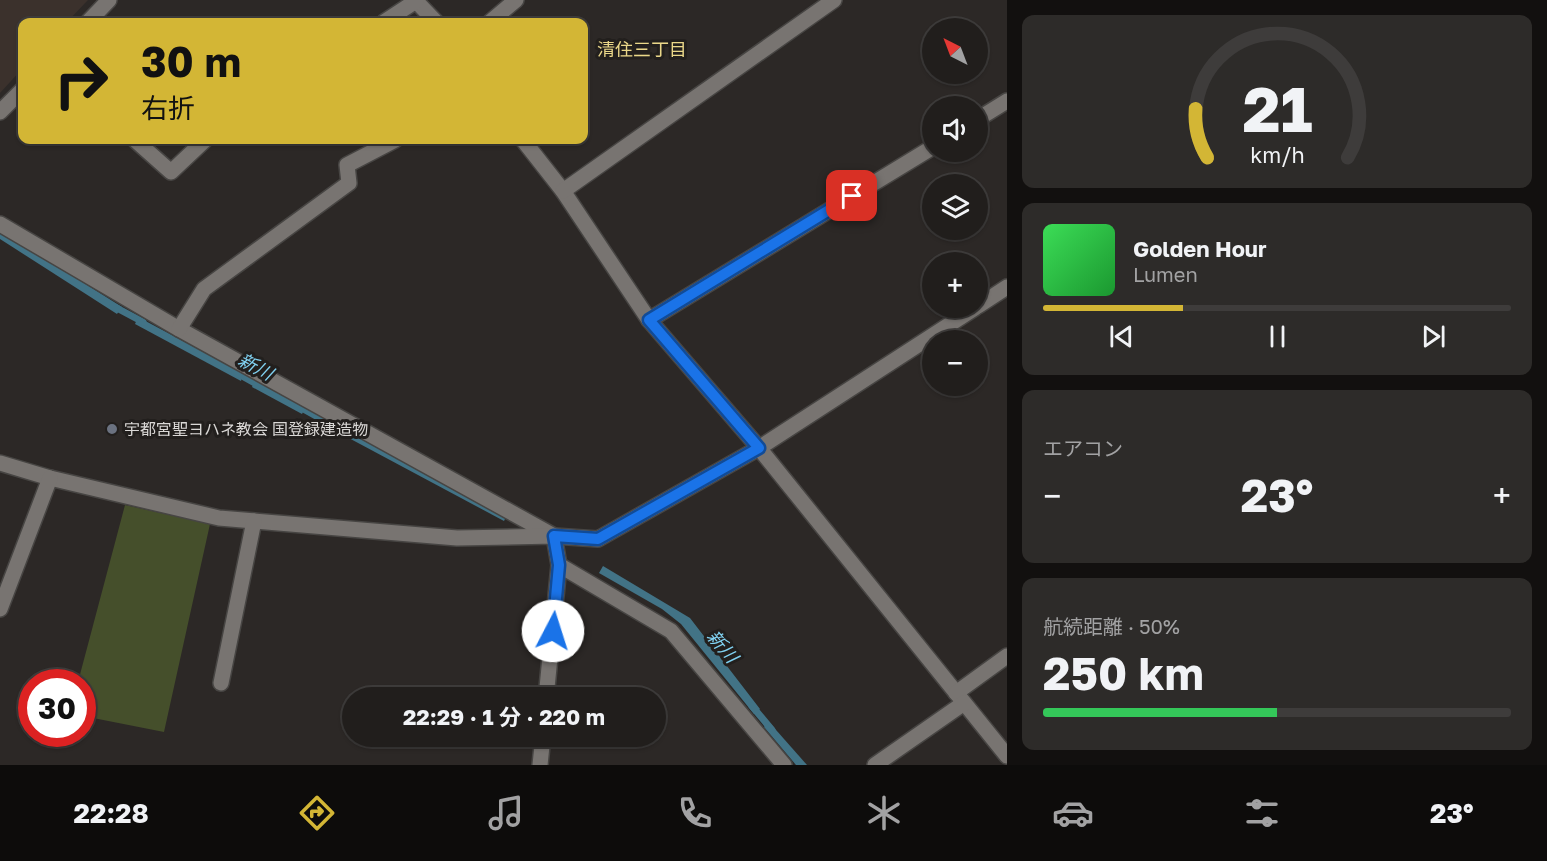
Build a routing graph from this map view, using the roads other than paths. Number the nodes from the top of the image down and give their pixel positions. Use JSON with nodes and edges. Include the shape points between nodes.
{"nodes":[{"id":1,"x":109,"y":0,"type":"edge"},
{"id":2,"x":516,"y":0,"type":"edge"},
{"id":3,"x":834,"y":0,"type":"edge"},
{"id":4,"x":415,"y":1,"type":"edge"},
{"id":5,"x":92,"y":18,"type":"edge"},
{"id":6,"x":390,"y":18,"type":"edge"},
{"id":7,"x":432,"y":18,"type":"edge"},
{"id":8,"x":495,"y":18,"type":"edge"},
{"id":9,"x":18,"y":94,"type":"edge"},
{"id":10,"x":1007,"y":101,"type":"edge"},
{"id":11,"x":0,"y":112,"type":"edge"},
{"id":12,"x":988,"y":113,"type":"edge"},
{"id":13,"x":140,"y":144,"type":"edge"},
{"id":14,"x":202,"y":144,"type":"edge"},
{"id":15,"x":387,"y":144,"type":"edge"},
{"id":16,"x":526,"y":144,"type":"edge"},
{"id":17,"x":922,"y":154,"type":"edge"},
{"id":18,"x":563,"y":191,"type":"junction"},
{"id":19,"x":0,"y":224,"type":"edge"},
{"id":20,"x":1007,"y":287,"type":"edge"},
{"id":21,"x":988,"y":300,"type":"edge"},
{"id":22,"x":960,"y":318,"type":"edge"},
{"id":23,"x":649,"y":320,"type":"junction"},
{"id":24,"x":179,"y":329,"type":"junction"},
{"id":25,"x":759,"y":448,"type":"junction"},
{"id":26,"x":0,"y":463,"type":"edge"},
{"id":27,"x":50,"y":478,"type":"junction"},
{"id":28,"x":254,"y":521,"type":"junction"},
{"id":29,"x":554,"y":536,"type":"junction"},
{"id":30,"x":559,"y":565,"type":"junction"},
{"id":31,"x":0,"y":609,"type":"edge"},
{"id":32,"x":1007,"y":656,"type":"edge"},
{"id":33,"x":221,"y":682,"type":"dead end"},
{"id":34,"x":547,"y":687,"type":"edge"},
{"id":35,"x":960,"y":698,"type":"junction"},
{"id":36,"x":542,"y":747,"type":"edge"},
{"id":37,"x":1007,"y":756,"type":"edge"},
{"id":38,"x":540,"y":765,"type":"edge"},
{"id":39,"x":784,"y":765,"type":"edge"},
{"id":40,"x":875,"y":765,"type":"edge"}],
"edges":[{"from":1,"to":5,"type":"street"},
{"from":2,"to":8,"type":"street"},
{"from":3,"to":18,"type":"street"},
{"from":4,"to":6,"type":"street"},
{"from":4,"to":7,"type":"street"},
{"from":9,"to":11,"type":"street"},
{"from":10,"to":12,"type":"street"},
{"from":13,"to":14,"type":"street","via":[[171,172]]},
{"from":15,"to":24,"type":"street","via":[[347,165],[349,183],[204,289]]},
{"from":16,"to":18,"type":"street"},
{"from":17,"to":23,"type":"street"},
{"from":18,"to":23,"type":"street"},
{"from":19,"to":24,"type":"street"},
{"from":20,"to":21,"type":"street"},
{"from":22,"to":25,"type":"street"},
{"from":23,"to":25,"type":"street"},
{"from":24,"to":29,"type":"street"},
{"from":25,"to":29,"type":"street","via":[[598,539]]},
{"from":25,"to":35,"type":"street"},
{"from":26,"to":27,"type":"street"},
{"from":27,"to":28,"type":"street","via":[[219,518]]},
{"from":27,"to":31,"type":"street"},
{"from":28,"to":29,"type":"street","via":[[457,538]]},
{"from":28,"to":33,"type":"street"},
{"from":29,"to":30,"type":"street"},
{"from":30,"to":34,"type":"street"},
{"from":30,"to":39,"type":"street","via":[[671,631]]},
{"from":32,"to":35,"type":"street"},
{"from":35,"to":37,"type":"street"},
{"from":35,"to":40,"type":"street"},
{"from":36,"to":38,"type":"street"}]}
